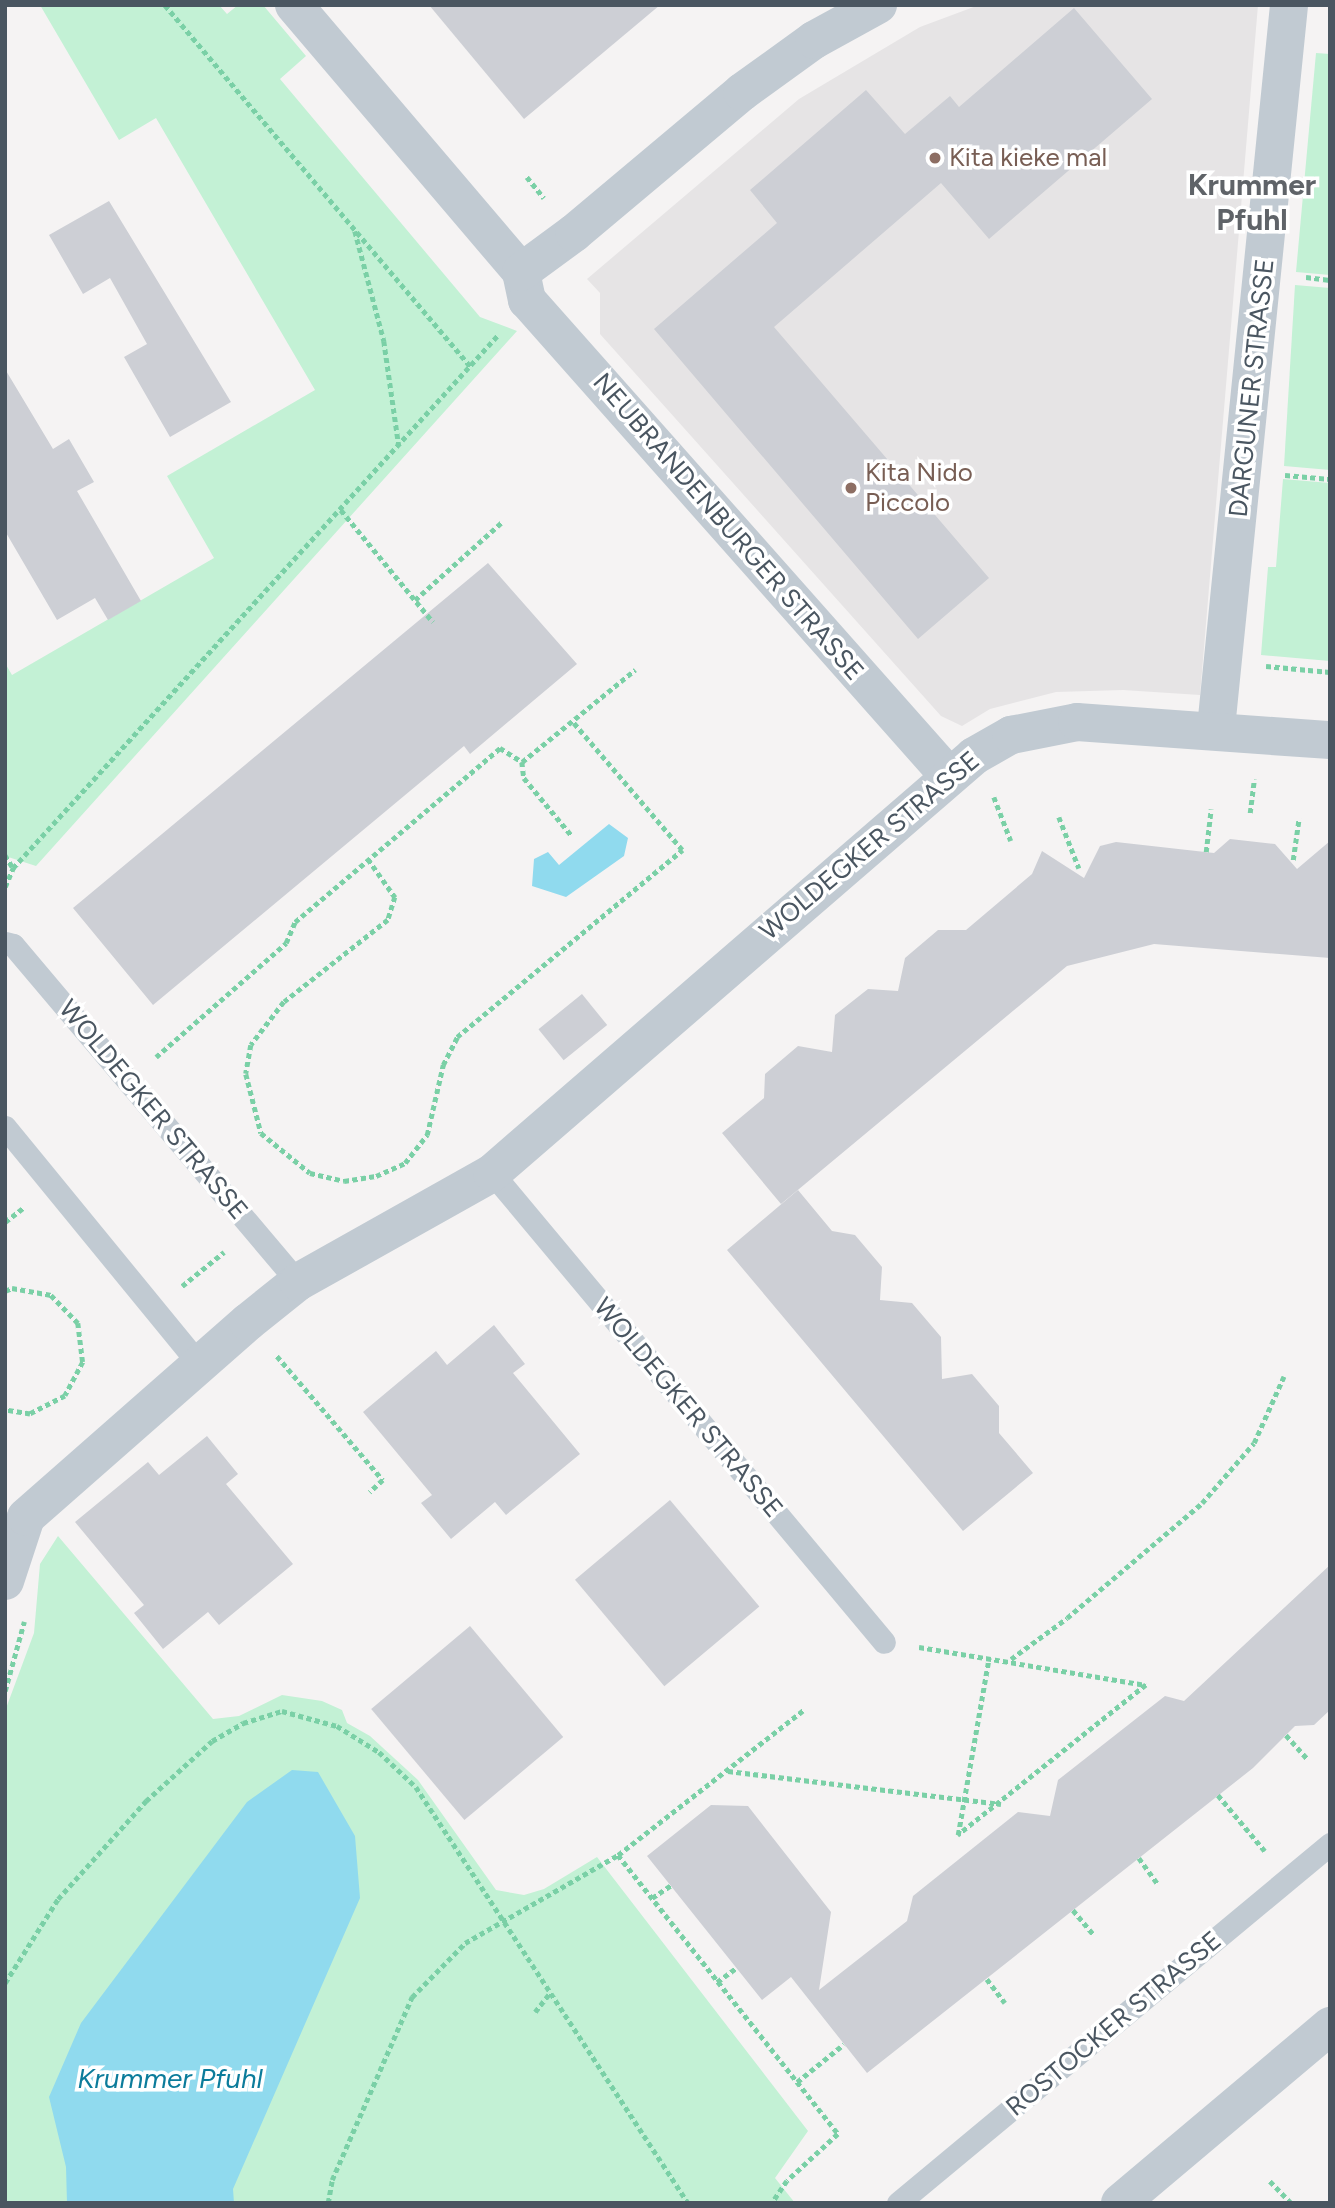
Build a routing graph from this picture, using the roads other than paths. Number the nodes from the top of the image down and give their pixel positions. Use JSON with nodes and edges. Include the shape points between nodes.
{"nodes":[{"id":1,"x":294,"y":5,"type":"edge"},
{"id":2,"x":878,"y":5,"type":"edge"},
{"id":3,"x":1289,"y":5,"type":"edge"},
{"id":4,"x":521,"y":272,"type":"junction"},
{"id":5,"x":1216,"y":729,"type":"junction"},
{"id":6,"x":1330,"y":740,"type":"edge"},
{"id":7,"x":948,"y":775,"type":"junction"},
{"id":8,"x":5,"y":943,"type":"edge"},
{"id":9,"x":5,"y":1127,"type":"edge"},
{"id":10,"x":492,"y":1174,"type":"junction"},
{"id":11,"x":298,"y":1282,"type":"junction"},
{"id":12,"x":199,"y":1364,"type":"junction"},
{"id":13,"x":5,"y":1581,"type":"edge"},
{"id":14,"x":884,"y":1642,"type":"road end"},
{"id":15,"x":1330,"y":1844,"type":"edge"},
{"id":16,"x":1330,"y":2026,"type":"edge"},
{"id":17,"x":898,"y":2203,"type":"edge"},
{"id":18,"x":1120,"y":2203,"type":"edge"}],
"edges":[{"from":1,"to":4,"type":"street","name":"NEUBRANDENBURGER STRASSE"},
{"from":2,"to":4,"type":"street","via":[[814,40],[742,92]]},
{"from":3,"to":5,"type":"street","name":"DARGUNER STRASSE"},
{"from":4,"to":7,"type":"street","name":"NEUBRANDENBURGER STRASSE","via":[[527,300]]},
{"from":5,"to":6,"type":"street","name":"WOLDEGKER STRASSE"},
{"from":5,"to":7,"type":"street","name":"WOLDEGKER STRASSE","via":[[1077,722],[1011,734]]},
{"from":7,"to":10,"type":"street","name":"WOLDEGKER STRASSE"},
{"from":8,"to":11,"type":"lane","name":"WOLDEGKER STRASSE","via":[[13,945]]},
{"from":9,"to":12,"type":"lane"},
{"from":10,"to":11,"type":"street","name":"WOLDEGKER STRASSE"},
{"from":10,"to":14,"type":"lane","name":"WOLDEGKER STRASSE"},
{"from":11,"to":12,"type":"street","name":"WOLDEGKER STRASSE"},
{"from":12,"to":13,"type":"street","name":"WOLDEGKER STRASSE","via":[[26,1517]]},
{"from":15,"to":17,"type":"lane","name":"ROSTOCKER STRASSE"},
{"from":16,"to":18,"type":"street"}]}
